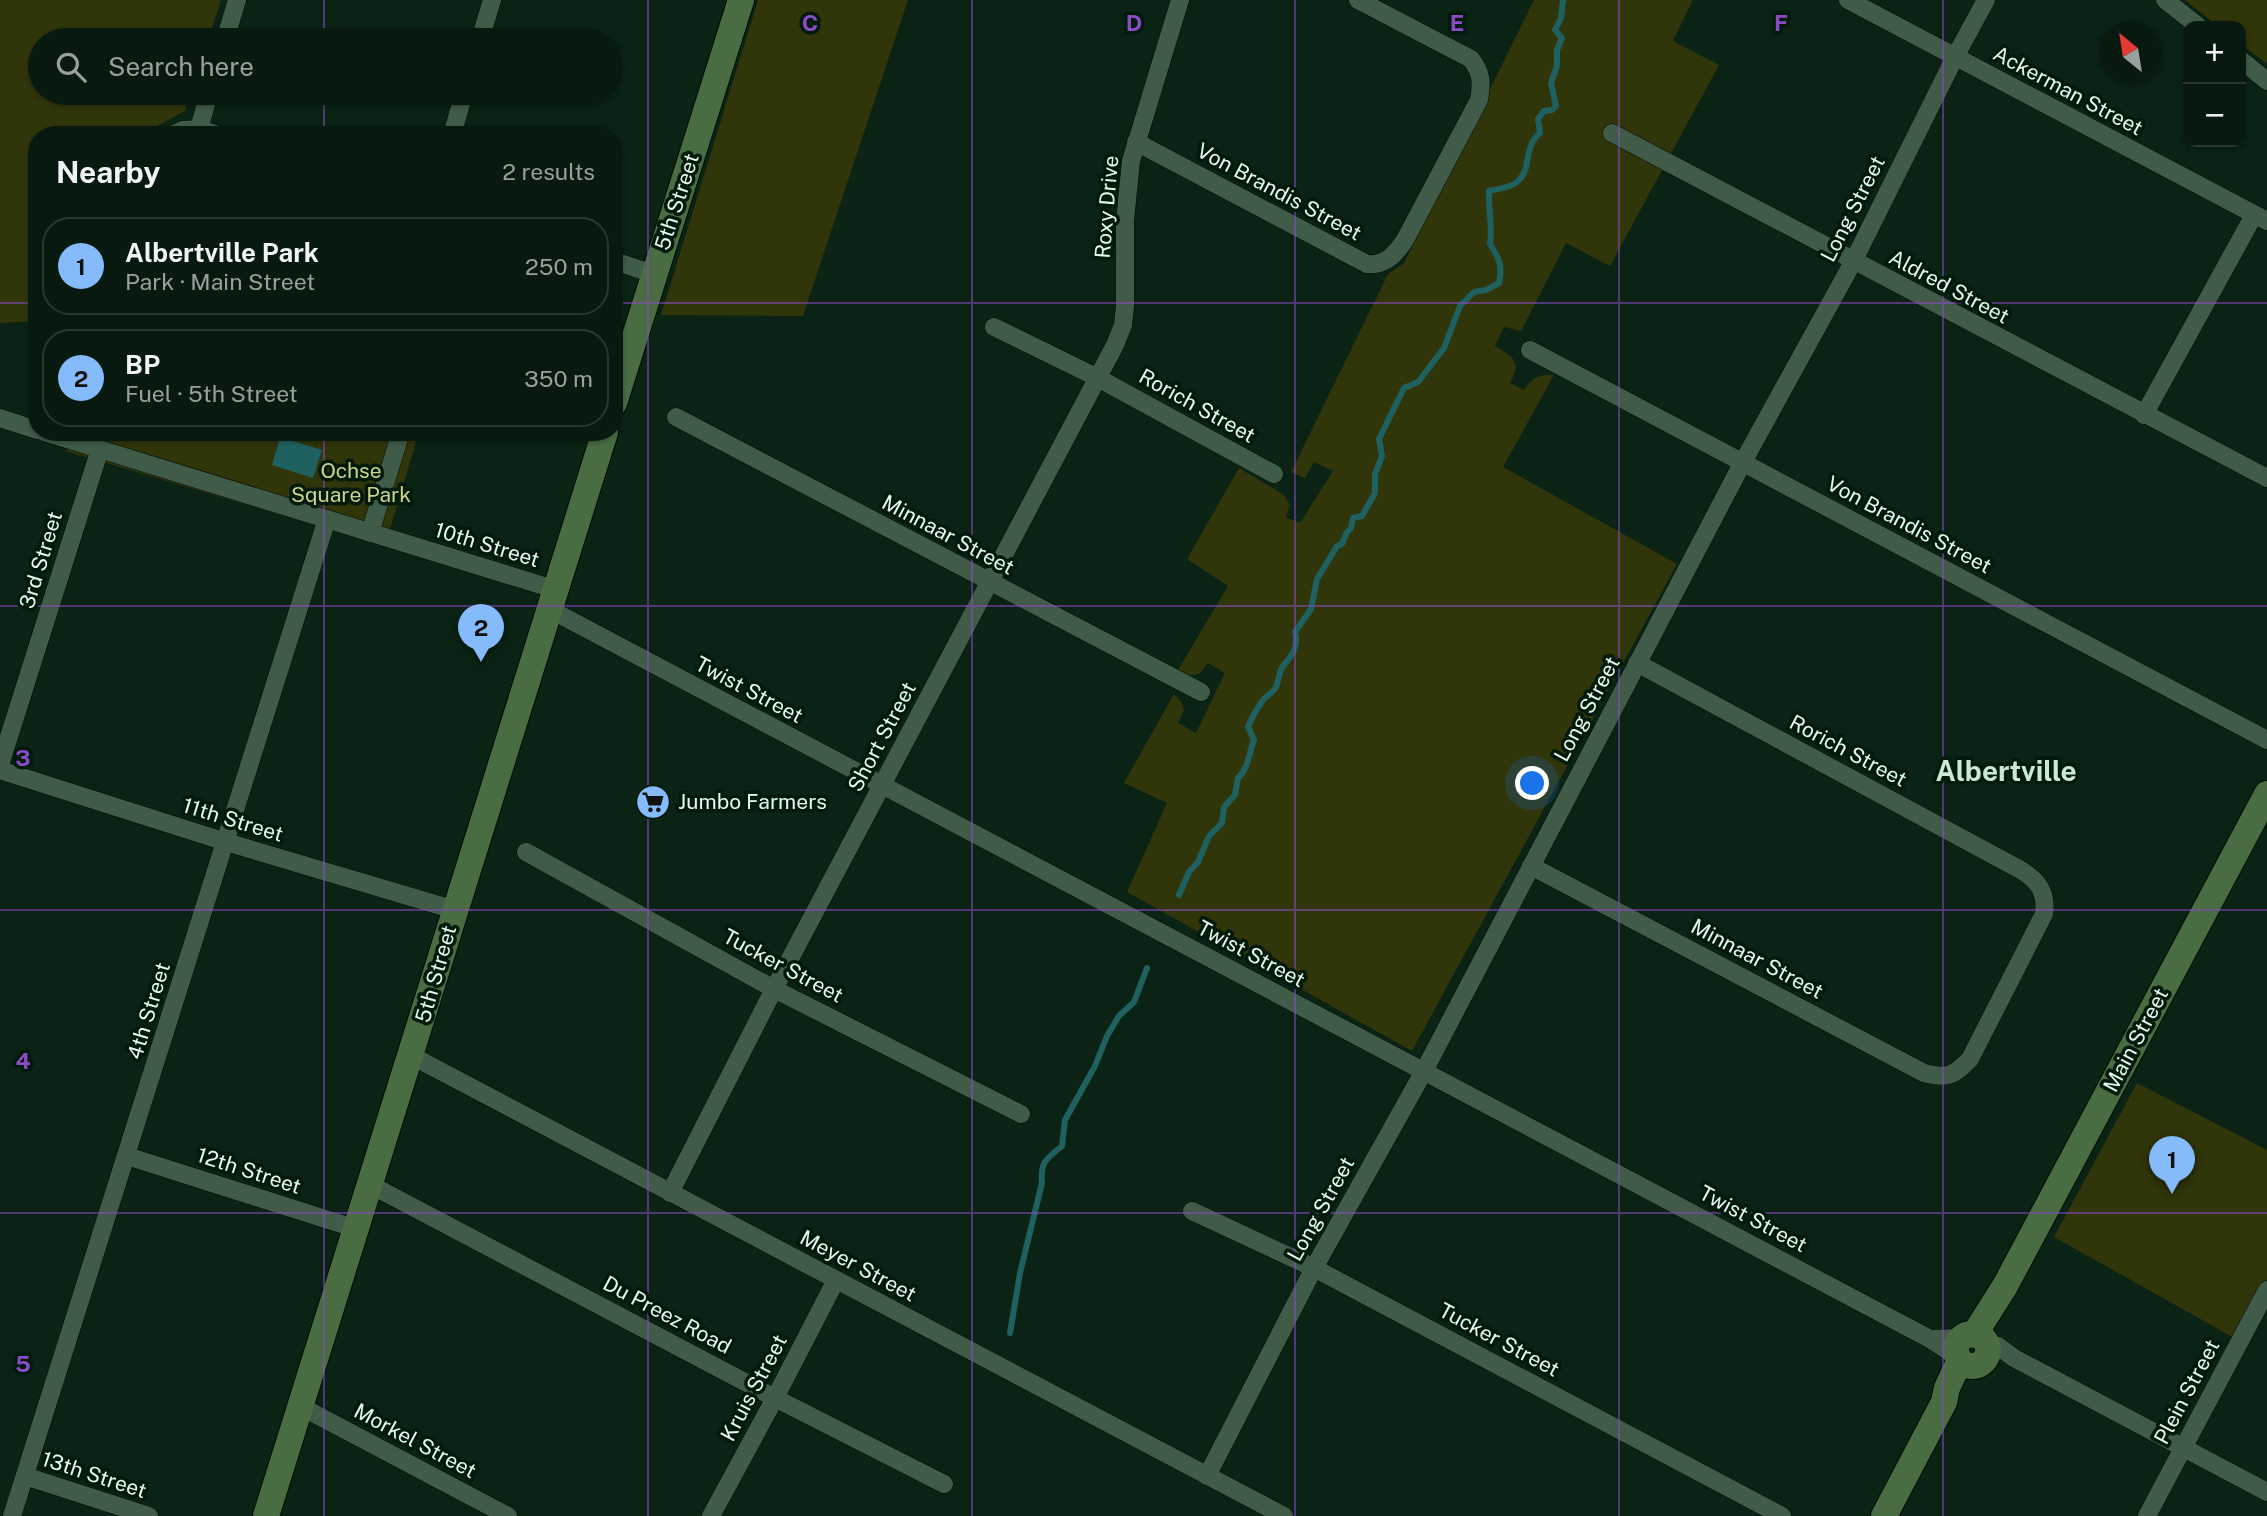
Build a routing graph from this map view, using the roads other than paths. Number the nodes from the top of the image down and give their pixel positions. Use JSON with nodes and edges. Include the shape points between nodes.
{"nodes":[{"id":1,"x":237,"y":0,"type":"edge"},
{"id":2,"x":492,"y":0,"type":"edge"},
{"id":3,"x":741,"y":0,"type":"edge"},
{"id":4,"x":1180,"y":0,"type":"edge"},
{"id":5,"x":1358,"y":0,"type":"edge"},
{"id":6,"x":1848,"y":0,"type":"edge"},
{"id":7,"x":1986,"y":0,"type":"edge"},
{"id":8,"x":2165,"y":0,"type":"edge"},
{"id":9,"x":2192,"y":21,"type":"edge"},
{"id":10,"x":229,"y":28,"type":"edge"},
{"id":11,"x":484,"y":28,"type":"edge"},
{"id":12,"x":1955,"y":57,"type":"junction"},
{"id":13,"x":2246,"y":64,"type":"edge"},
{"id":14,"x":2267,"y":81,"type":"edge"},
{"id":15,"x":206,"y":105,"type":"edge"},
{"id":16,"x":461,"y":105,"type":"edge"},
{"id":17,"x":200,"y":126,"type":"edge"},
{"id":18,"x":455,"y":126,"type":"edge"},
{"id":19,"x":1612,"y":134,"type":"dead end"},
{"id":20,"x":1136,"y":142,"type":"junction"},
{"id":21,"x":2261,"y":218,"type":"edge"},
{"id":22,"x":1853,"y":261,"type":"junction"},
{"id":23,"x":623,"y":264,"type":"edge"},
{"id":24,"x":654,"y":274,"type":"junction"},
{"id":25,"x":994,"y":327,"type":"dead end"},
{"id":26,"x":1530,"y":350,"type":"dead end"},
{"id":27,"x":623,"y":374,"type":"edge"},
{"id":28,"x":1098,"y":378,"type":"junction"},
{"id":29,"x":2144,"y":415,"type":"junction"},
{"id":30,"x":676,"y":417,"type":"dead end"},
{"id":31,"x":0,"y":418,"type":"edge"},
{"id":32,"x":28,"y":427,"type":"edge"},
{"id":33,"x":74,"y":441,"type":"edge"},
{"id":34,"x":398,"y":441,"type":"edge"},
{"id":35,"x":602,"y":441,"type":"edge"},
{"id":36,"x":100,"y":449,"type":"junction"},
{"id":37,"x":1743,"y":462,"type":"junction"},
{"id":38,"x":1274,"y":474,"type":"dead end"},
{"id":39,"x":2267,"y":478,"type":"edge"},
{"id":40,"x":327,"y":519,"type":"junction"},
{"id":41,"x":370,"y":533,"type":"junction"},
{"id":42,"x":989,"y":582,"type":"junction"},
{"id":43,"x":554,"y":600,"type":"junction"},
{"id":44,"x":1637,"y":663,"type":"junction"},
{"id":45,"x":1201,"y":692,"type":"dead end"},
{"id":46,"x":2267,"y":740,"type":"edge"},
{"id":47,"x":0,"y":767,"type":"edge"},
{"id":48,"x":882,"y":786,"type":"junction"},
{"id":49,"x":2267,"y":794,"type":"edge"},
{"id":50,"x":226,"y":842,"type":"junction"},
{"id":51,"x":526,"y":852,"type":"dead end"},
{"id":52,"x":1531,"y":866,"type":"junction"},
{"id":53,"x":454,"y":910,"type":"junction"},
{"id":54,"x":775,"y":989,"type":"junction"},
{"id":55,"x":412,"y":1056,"type":"junction"},
{"id":56,"x":1963,"y":1067,"type":"joint"},
{"id":57,"x":1424,"y":1070,"type":"junction"},
{"id":58,"x":1021,"y":1114,"type":"dead end"},
{"id":59,"x":127,"y":1156,"type":"junction"},
{"id":60,"x":371,"y":1185,"type":"junction"},
{"id":61,"x":670,"y":1193,"type":"junction"},
{"id":62,"x":1192,"y":1211,"type":"dead end"},
{"id":63,"x":357,"y":1229,"type":"junction"},
{"id":64,"x":1314,"y":1268,"type":"junction"},
{"id":65,"x":836,"y":1280,"type":"junction"},
{"id":66,"x":2267,"y":1290,"type":"edge"},
{"id":67,"x":1973,"y":1349,"type":"junction"},
{"id":68,"x":775,"y":1398,"type":"junction"},
{"id":69,"x":300,"y":1406,"type":"junction"},
{"id":70,"x":2183,"y":1448,"type":"junction"},
{"id":71,"x":25,"y":1476,"type":"junction"},
{"id":72,"x":1208,"y":1476,"type":"junction"},
{"id":73,"x":944,"y":1484,"type":"dead end"},
{"id":74,"x":2267,"y":1492,"type":"edge"},
{"id":75,"x":12,"y":1516,"type":"edge"},
{"id":76,"x":149,"y":1516,"type":"edge"},
{"id":77,"x":267,"y":1516,"type":"edge"},
{"id":78,"x":508,"y":1516,"type":"edge"},
{"id":79,"x":711,"y":1516,"type":"edge"},
{"id":80,"x":1284,"y":1516,"type":"edge"},
{"id":81,"x":1782,"y":1516,"type":"edge"},
{"id":82,"x":1884,"y":1516,"type":"edge"},
{"id":83,"x":2147,"y":1516,"type":"edge"}],
"edges":[{"from":1,"to":10,"type":"street"},
{"from":2,"to":11,"type":"street"},
{"from":3,"to":24,"type":"main road","name":"5th Street"},
{"from":4,"to":20,"type":"street","name":"Roxy Drive"},
{"from":5,"to":20,"type":"street","name":"Von Brandis Street","via":[[1471,59],[1482,83],[1479,100],[1406,238],[1385,262],[1367,264]]},
{"from":6,"to":12,"type":"street","name":"Ackerman Street"},
{"from":7,"to":12,"type":"street","name":"Long Street"},
{"from":8,"to":9,"type":"street"},
{"from":12,"to":21,"type":"street","name":"Ackerman Street"},
{"from":12,"to":22,"type":"street","name":"Long Street"},
{"from":13,"to":14,"type":"street"},
{"from":15,"to":17,"type":"street"},
{"from":16,"to":18,"type":"street"},
{"from":19,"to":22,"type":"street","name":"Aldred Street"},
{"from":20,"to":28,"type":"street","name":"Roxy Drive","via":[[1127,185],[1123,325]]},
{"from":21,"to":29,"type":"street"},
{"from":22,"to":29,"type":"street","name":"Aldred Street"},
{"from":22,"to":37,"type":"street","name":"Long Street"},
{"from":23,"to":24,"type":"street"},
{"from":24,"to":27,"type":"main road","name":"5th Street"},
{"from":25,"to":28,"type":"street","name":"Rorich Street"},
{"from":26,"to":37,"type":"street","name":"Von Brandis Street"},
{"from":28,"to":38,"type":"street","name":"Rorich Street"},
{"from":28,"to":42,"type":"street","name":"Short Street"},
{"from":29,"to":39,"type":"street","name":"Aldred Street"},
{"from":30,"to":42,"type":"street","name":"Minnaar Street"},
{"from":31,"to":32,"type":"street","name":"10th Street"},
{"from":33,"to":36,"type":"street","name":"10th Street"},
{"from":34,"to":41,"type":"street"},
{"from":35,"to":43,"type":"main road","name":"5th Street"},
{"from":36,"to":40,"type":"street","name":"10th Street"},
{"from":36,"to":47,"type":"street","name":"3rd Street"},
{"from":37,"to":44,"type":"street","name":"Long Street"},
{"from":37,"to":46,"type":"street","name":"Von Brandis Street"},
{"from":40,"to":41,"type":"street","name":"10th Street"},
{"from":40,"to":50,"type":"street","name":"4th Street"},
{"from":41,"to":43,"type":"street","name":"10th Street"},
{"from":42,"to":45,"type":"street","name":"Minnaar Street"},
{"from":42,"to":48,"type":"street","name":"Short Street"},
{"from":43,"to":48,"type":"street","name":"Twist Street"},
{"from":43,"to":53,"type":"main road","name":"5th Street"},
{"from":44,"to":52,"type":"street","name":"Long Street"},
{"from":44,"to":56,"type":"street","name":"Rorich Street","via":[[2019,869],[2040,886],[2046,902],[2044,914]]},
{"from":47,"to":50,"type":"street","name":"11th Street"},
{"from":48,"to":54,"type":"street","name":"Short Street"},
{"from":48,"to":57,"type":"street","name":"Twist Street"},
{"from":49,"to":67,"type":"main road","name":"Main Street"},
{"from":50,"to":53,"type":"street","name":"11th Street"},
{"from":50,"to":59,"type":"street","name":"4th Street"},
{"from":51,"to":54,"type":"street","name":"Tucker Street"},
{"from":52,"to":56,"type":"street","name":"Minnaar Street","via":[[1924,1073],[1941,1078]]},
{"from":52,"to":57,"type":"street","name":"Long Street"},
{"from":53,"to":55,"type":"main road","name":"5th Street"},
{"from":54,"to":58,"type":"street","name":"Tucker Street"},
{"from":54,"to":61,"type":"street","name":"Short Street"},
{"from":55,"to":60,"type":"main road","name":"5th Street"},
{"from":55,"to":61,"type":"street","name":"Meyer Street"},
{"from":57,"to":64,"type":"street","name":"Long Street"},
{"from":57,"to":67,"type":"street","name":"Twist Street","via":[[1930,1339]]},
{"from":59,"to":63,"type":"street","name":"12th Street"},
{"from":59,"to":71,"type":"street","name":"4th Street"},
{"from":60,"to":63,"type":"main road","name":"5th Street"},
{"from":60,"to":68,"type":"street","name":"Du Preez Road"},
{"from":61,"to":65,"type":"street","name":"Meyer Street"},
{"from":62,"to":64,"type":"street","name":"Tucker Street"},
{"from":63,"to":69,"type":"main road","name":"5th Street"},
{"from":64,"to":72,"type":"street","name":"Long Street"},
{"from":64,"to":81,"type":"street","name":"Tucker Street"},
{"from":65,"to":68,"type":"street","name":"Kruis Street"},
{"from":65,"to":72,"type":"street","name":"Meyer Street"},
{"from":66,"to":70,"type":"street","name":"Plein Street"},
{"from":67,"to":70,"type":"street","name":"Twist Street","via":[[1998,1346]]},
{"from":67,"to":82,"type":"main road","name":"Main Street","via":[[1947,1388]]},
{"from":68,"to":73,"type":"street","name":"Du Preez Road"},
{"from":68,"to":79,"type":"street","name":"Kruis Street"},
{"from":69,"to":77,"type":"main road","name":"5th Street"},
{"from":69,"to":78,"type":"street","name":"Morkel Street"},
{"from":70,"to":74,"type":"street","name":"Twist Street"},
{"from":70,"to":83,"type":"street","name":"Plein Street"},
{"from":71,"to":75,"type":"street","name":"4th Street"},
{"from":71,"to":76,"type":"street","name":"13th Street"},
{"from":72,"to":80,"type":"street","name":"Meyer Street"}]}
